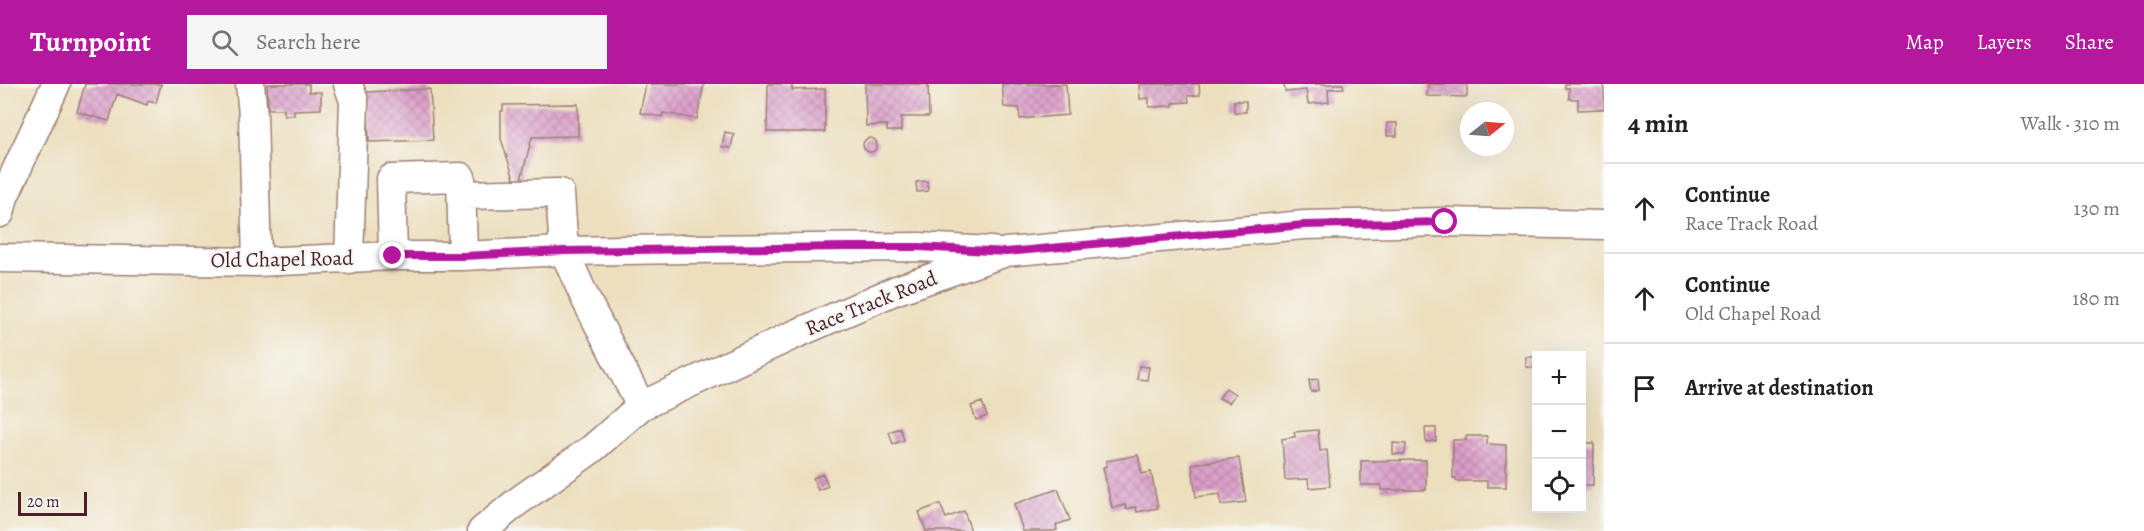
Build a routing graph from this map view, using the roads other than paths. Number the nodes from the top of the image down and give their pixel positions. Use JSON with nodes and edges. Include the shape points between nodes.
{"nodes":[{"id":1,"x":56,"y":84,"type":"edge"},
{"id":2,"x":250,"y":84,"type":"edge"},
{"id":3,"x":348,"y":84,"type":"edge"},
{"id":4,"x":462,"y":195,"type":"junction"},
{"id":5,"x":0,"y":213,"type":"edge"},
{"id":6,"x":1604,"y":225,"type":"edge"},
{"id":7,"x":564,"y":251,"type":"junction"},
{"id":8,"x":1006,"y":252,"type":"junction"},
{"id":9,"x":393,"y":256,"type":"junction"},
{"id":10,"x":463,"y":256,"type":"junction"},
{"id":11,"x":0,"y":258,"type":"edge"},
{"id":12,"x":349,"y":259,"type":"junction"},
{"id":13,"x":257,"y":262,"type":"junction"},
{"id":14,"x":641,"y":406,"type":"junction"},
{"id":15,"x":482,"y":531,"type":"edge"}],
"edges":[{"from":1,"to":5,"type":"street"},
{"from":2,"to":13,"type":"street"},
{"from":3,"to":12,"type":"street","via":[[354,101]]},
{"from":4,"to":7,"type":"street","via":[[560,193]]},
{"from":4,"to":9,"type":"street","via":[[461,177],[391,179]]},
{"from":4,"to":10,"type":"street"},
{"from":6,"to":8,"type":"street","name":"Race Track Road","via":[[1304,225]]},
{"from":7,"to":8,"type":"street","name":"Old Chapel Road","via":[[878,247]]},
{"from":7,"to":10,"type":"street","name":"Old Chapel Road"},
{"from":7,"to":14,"type":"street"},
{"from":8,"to":14,"type":"street","name":"Race Track Road","via":[[894,291]]},
{"from":9,"to":10,"type":"street","name":"Old Chapel Road"},
{"from":9,"to":12,"type":"street","name":"Old Chapel Road"},
{"from":11,"to":13,"type":"street","name":"Old Chapel Road"},
{"from":12,"to":13,"type":"street","name":"Old Chapel Road"},
{"from":14,"to":15,"type":"street","name":"Race Track Road","via":[[592,449]]}]}
